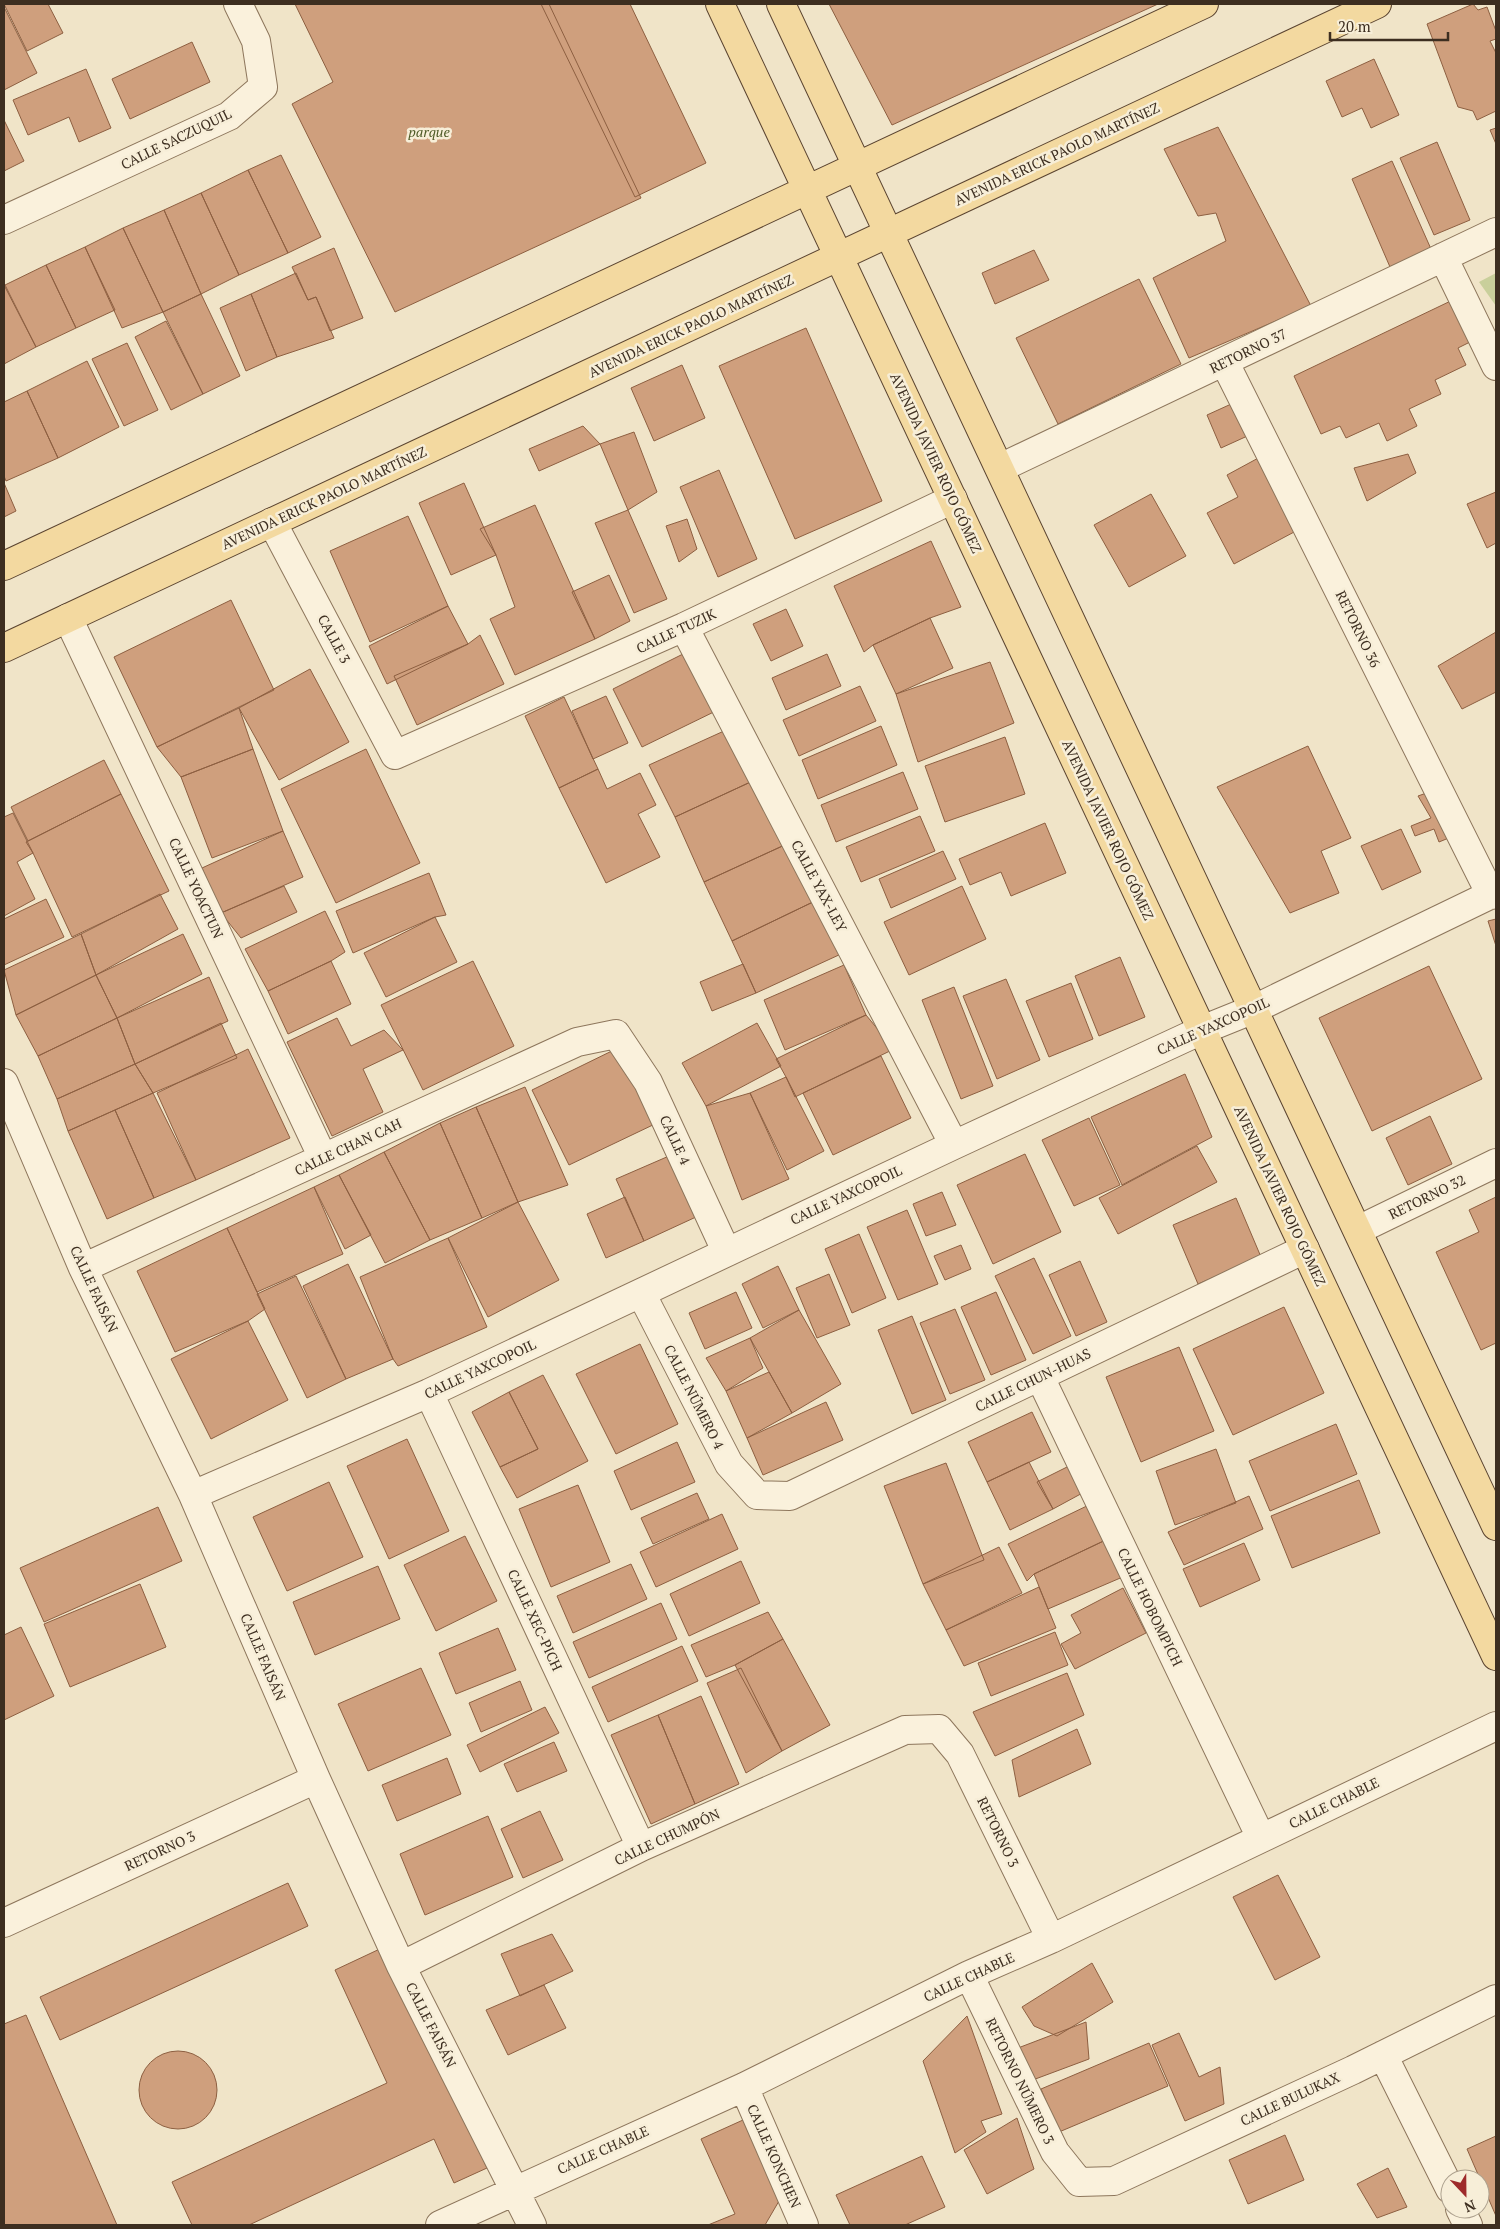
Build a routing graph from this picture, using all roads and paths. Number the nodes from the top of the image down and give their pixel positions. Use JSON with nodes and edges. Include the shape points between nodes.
{"nodes":[{"id":1,"x":238,"y":4,"type":"edge"},
{"id":2,"x":720,"y":4,"type":"edge"},
{"id":3,"x":781,"y":4,"type":"edge"},
{"id":4,"x":1204,"y":4,"type":"edge"},
{"id":5,"x":1377,"y":4,"type":"edge"},
{"id":6,"x":858,"y":166,"type":"junction"},
{"id":7,"x":807,"y":190,"type":"junction"},
{"id":8,"x":4,"y":220,"type":"edge"},
{"id":9,"x":1496,"y":232,"type":"edge"},
{"id":10,"x":889,"y":233,"type":"junction"},
{"id":11,"x":839,"y":256,"type":"junction"},
{"id":12,"x":1443,"y":257,"type":"junction"},
{"id":13,"x":1225,"y":363,"type":"junction"},
{"id":14,"x":1496,"y":366,"type":"edge"},
{"id":15,"x":1000,"y":468,"type":"junction"},
{"id":16,"x":953,"y":499,"type":"junction"},
{"id":17,"x":272,"y":522,"type":"junction"},
{"id":18,"x":4,"y":566,"type":"edge"},
{"id":19,"x":68,"y":618,"type":"junction"},
{"id":20,"x":684,"y":628,"type":"junction"},
{"id":21,"x":4,"y":648,"type":"edge"},
{"id":22,"x":395,"y":755,"type":"joint"},
{"id":23,"x":1493,"y":894,"type":"edge"},
{"id":24,"x":1254,"y":1009,"type":"junction"},
{"id":25,"x":1202,"y":1030,"type":"junction"},
{"id":26,"x":616,"y":1034,"type":"joint"},
{"id":27,"x":4,"y":1083,"type":"edge"},
{"id":28,"x":954,"y":1145,"type":"junction"},
{"id":29,"x":323,"y":1158,"type":"junction"},
{"id":30,"x":1496,"y":1163,"type":"edge"},
{"id":31,"x":1358,"y":1230,"type":"junction"},
{"id":32,"x":1305,"y":1249,"type":"junction"},
{"id":33,"x":726,"y":1251,"type":"junction"},
{"id":34,"x":83,"y":1268,"type":"junction"},
{"id":35,"x":641,"y":1293,"type":"junction"},
{"id":36,"x":1040,"y":1377,"type":"junction"},
{"id":37,"x":429,"y":1393,"type":"junction"},
{"id":38,"x":194,"y":1495,"type":"junction"},
{"id":39,"x":757,"y":1495,"type":"joint"},
{"id":40,"x":1496,"y":1526,"type":"edge"},
{"id":41,"x":1496,"y":1656,"type":"edge"},
{"id":42,"x":1496,"y":1726,"type":"edge"},
{"id":43,"x":939,"y":1730,"type":"joint"},
{"id":44,"x":316,"y":1779,"type":"junction"},
{"id":45,"x":1261,"y":1838,"type":"junction"},
{"id":46,"x":641,"y":1847,"type":"junction"},
{"id":47,"x":4,"y":1923,"type":"edge"},
{"id":48,"x":1051,"y":1939,"type":"junction"},
{"id":49,"x":401,"y":1966,"type":"junction"},
{"id":50,"x":969,"y":1975,"type":"junction"},
{"id":51,"x":1496,"y":1999,"type":"edge"},
{"id":52,"x":1383,"y":2055,"type":"junction"},
{"id":53,"x":744,"y":2087,"type":"junction"},
{"id":54,"x":1440,"y":2169,"type":"edge"},
{"id":55,"x":1079,"y":2182,"type":"joint"},
{"id":56,"x":516,"y":2190,"type":"junction"},
{"id":57,"x":440,"y":2225,"type":"edge"},
{"id":58,"x":532,"y":2225,"type":"edge"},
{"id":59,"x":804,"y":2225,"type":"edge"}],
"edges":[{"from":1,"to":8,"type":"street","name":"CALLE SACZUQUIL","via":[[256,41],[263,87],[229,116]]},
{"from":2,"to":7,"type":"main road","name":"AVENIDA JAVIER ROJO GÓMEZ"},
{"from":3,"to":6,"type":"main road"},
{"from":4,"to":6,"type":"main road"},
{"from":5,"to":10,"type":"main road","name":"AVENIDA ERICK PAOLO MARTÍNEZ"},
{"from":6,"to":7,"type":"main road"},
{"from":6,"to":10,"type":"main road"},
{"from":7,"to":11,"type":"main road","name":"AVENIDA JAVIER ROJO GÓMEZ"},
{"from":7,"to":18,"type":"main road"},
{"from":9,"to":12,"type":"street","name":"RETORNO 37"},
{"from":10,"to":11,"type":"main road","name":"AVENIDA ERICK PAOLO MARTÍNEZ"},
{"from":10,"to":15,"type":"main road"},
{"from":11,"to":16,"type":"main road","name":"AVENIDA JAVIER ROJO GÓMEZ"},
{"from":11,"to":17,"type":"main road","name":"AVENIDA ERICK PAOLO MARTÍNEZ"},
{"from":12,"to":13,"type":"street","name":"RETORNO 37"},
{"from":12,"to":14,"type":"street"},
{"from":13,"to":15,"type":"street","name":"RETORNO 37"},
{"from":13,"to":23,"type":"street","name":"RETORNO 36"},
{"from":15,"to":24,"type":"main road"},
{"from":16,"to":20,"type":"street","name":"CALLE TUZIK"},
{"from":16,"to":25,"type":"main road","name":"AVENIDA JAVIER ROJO GÓMEZ"},
{"from":17,"to":19,"type":"main road","name":"AVENIDA ERICK PAOLO MARTÍNEZ"},
{"from":17,"to":22,"type":"street","name":"CALLE 3"},
{"from":19,"to":21,"type":"main road","name":"AVENIDA ERICK PAOLO MARTÍNEZ"},
{"from":19,"to":29,"type":"street","name":"CALLE YOACTUN"},
{"from":20,"to":22,"type":"street","name":"CALLE TUZIK"},
{"from":20,"to":28,"type":"street","name":"CALLE YAX-LEY"},
{"from":23,"to":24,"type":"street","name":"CALLE YAXCOPOIL"},
{"from":24,"to":25,"type":"street","name":"CALLE YAXCOPOIL"},
{"from":24,"to":31,"type":"main road"},
{"from":25,"to":28,"type":"street","name":"CALLE YAXCOPOIL"},
{"from":25,"to":32,"type":"main road","name":"AVENIDA JAVIER ROJO GÓMEZ"},
{"from":26,"to":29,"type":"street","name":"CALLE CHAN CAH","via":[[577,1042]]},
{"from":26,"to":33,"type":"street","name":"CALLE 4","via":[[648,1082]]},
{"from":27,"to":34,"type":"street","name":"CALLE FAISÁN"},
{"from":28,"to":33,"type":"street","name":"CALLE YAXCOPOIL"},
{"from":29,"to":34,"type":"street","name":"CALLE CHAN CAH"},
{"from":30,"to":31,"type":"street","name":"RETORNO 32"},
{"from":31,"to":40,"type":"main road"},
{"from":32,"to":36,"type":"street","name":"CALLE CHUN-HUAS"},
{"from":32,"to":41,"type":"main road","name":"AVENIDA JAVIER ROJO GÓMEZ"},
{"from":33,"to":35,"type":"street","name":"CALLE YAXCOPOIL"},
{"from":34,"to":38,"type":"street","name":"CALLE FAISÁN"},
{"from":35,"to":37,"type":"street","name":"CALLE YAXCOPOIL"},
{"from":35,"to":39,"type":"street","name":"CALLE NÚMERO 4","via":[[729,1464]]},
{"from":36,"to":39,"type":"street","name":"CALLE CHUN-HUAS","via":[[790,1496]]},
{"from":36,"to":45,"type":"street","name":"CALLE HOBOMPICH"},
{"from":37,"to":38,"type":"street","name":"CALLE YAXCOPOIL"},
{"from":37,"to":46,"type":"street","name":"CALLE XEC-PICH"},
{"from":38,"to":44,"type":"street","name":"CALLE FAISÁN"},
{"from":42,"to":45,"type":"street","name":"CALLE CHABLE"},
{"from":43,"to":46,"type":"street","name":"CALLE CHUMPÓN","via":[[905,1730]]},
{"from":43,"to":48,"type":"street","name":"RETORNO 3","via":[[960,1754]]},
{"from":44,"to":47,"type":"street","name":"RETORNO 3"},
{"from":44,"to":49,"type":"street","name":"CALLE FAISÁN"},
{"from":45,"to":48,"type":"street","name":"CALLE CHABLE"},
{"from":46,"to":49,"type":"street","name":"CALLE CHUMPÓN"},
{"from":48,"to":50,"type":"street","name":"CALLE CHABLE"},
{"from":49,"to":56,"type":"street","name":"CALLE FAISÁN"},
{"from":50,"to":53,"type":"street","name":"CALLE CHABLE"},
{"from":50,"to":55,"type":"street","name":"RETORNO NÚMERO 3","via":[[1055,2152]]},
{"from":51,"to":52,"type":"street","name":"CALLE BULUKAX"},
{"from":52,"to":54,"type":"street"},
{"from":52,"to":55,"type":"street","name":"CALLE BULUKAX","via":[[1114,2181]]},
{"from":53,"to":56,"type":"street","name":"CALLE CHABLE"},
{"from":53,"to":59,"type":"street","name":"CALLE KONCHEN"},
{"from":56,"to":57,"type":"street","name":"CALLE CHABLE"},
{"from":56,"to":58,"type":"street","name":"CALLE FAISÁN"}]}
